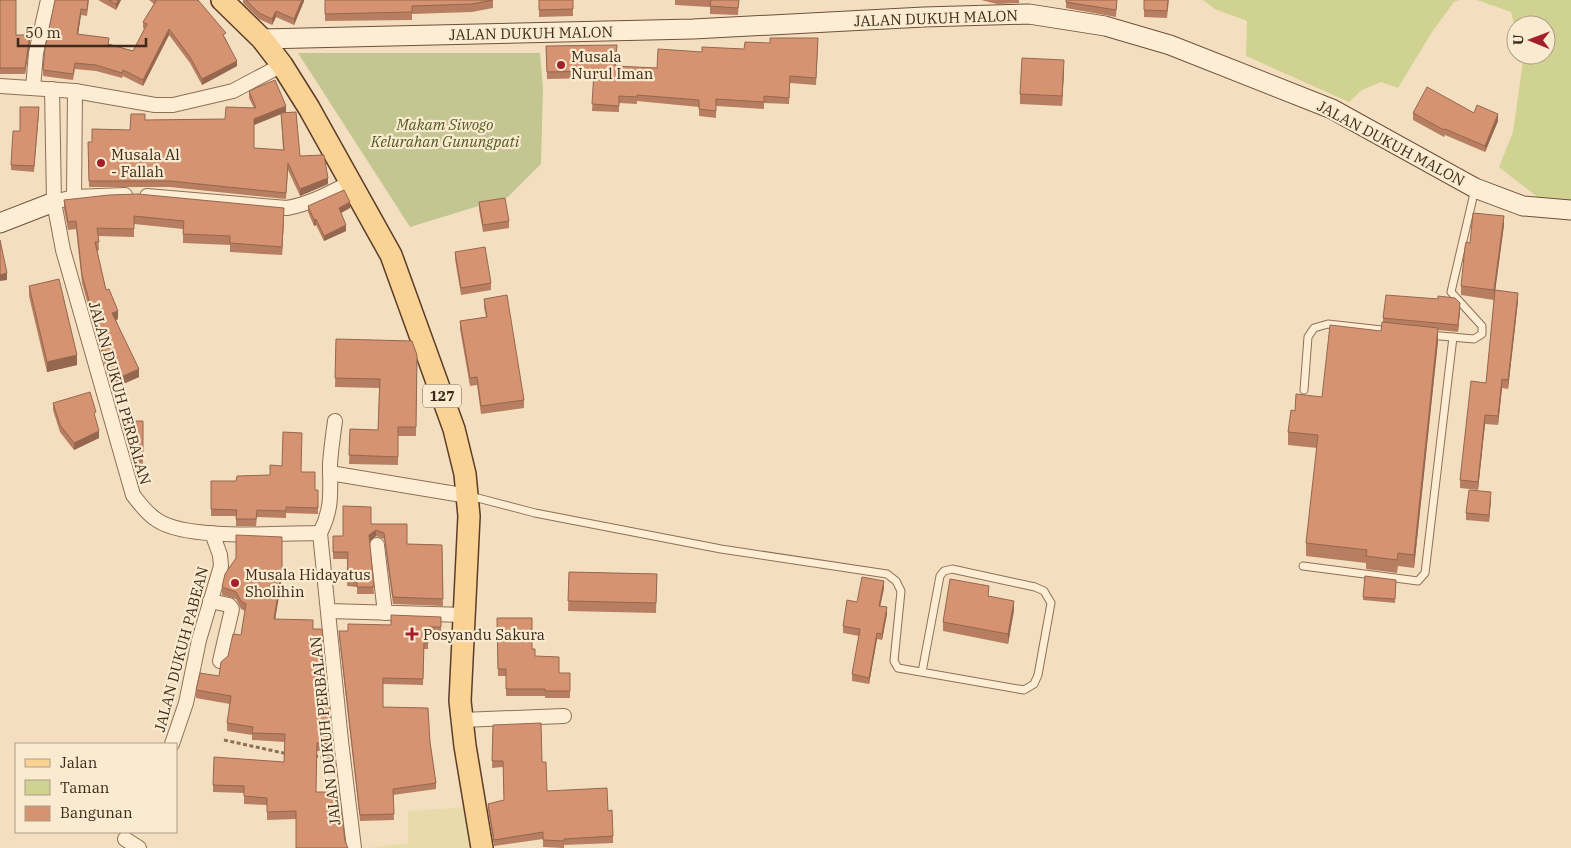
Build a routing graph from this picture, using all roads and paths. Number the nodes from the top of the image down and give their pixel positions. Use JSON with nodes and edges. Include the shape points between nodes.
{"nodes":[{"id":1,"x":48,"y":0,"type":"edge"},
{"id":2,"x":222,"y":0,"type":"edge"},
{"id":3,"x":262,"y":39,"type":"junction"},
{"id":4,"x":282,"y":65,"type":"junction"},
{"id":5,"x":0,"y":86,"type":"edge"},
{"id":6,"x":33,"y":88,"type":"junction"},
{"id":7,"x":52,"y":89,"type":"junction"},
{"id":8,"x":75,"y":91,"type":"junction"},
{"id":9,"x":351,"y":182,"type":"junction"},
{"id":10,"x":1475,"y":188,"type":"junction"},
{"id":11,"x":74,"y":197,"type":"junction"},
{"id":12,"x":54,"y":202,"type":"junction"},
{"id":13,"x":1571,"y":210,"type":"edge"},
{"id":14,"x":0,"y":223,"type":"edge"},
{"id":15,"x":1395,"y":331,"type":"edge"},
{"id":16,"x":1424,"y":334,"type":"edge"},
{"id":17,"x":1453,"y":337,"type":"junction"},
{"id":18,"x":1304,"y":390,"type":"dead end"},
{"id":19,"x":335,"y":421,"type":"dead end"},
{"id":20,"x":330,"y":473,"type":"junction"},
{"id":21,"x":468,"y":496,"type":"junction"},
{"id":22,"x":212,"y":533,"type":"junction"},
{"id":23,"x":320,"y":533,"type":"junction"},
{"id":24,"x":377,"y":545,"type":"dead end"},
{"id":25,"x":1303,"y":566,"type":"dead end"},
{"id":26,"x":210,"y":601,"type":"junction"},
{"id":27,"x":329,"y":611,"type":"junction"},
{"id":28,"x":385,"y":613,"type":"junction"},
{"id":29,"x":465,"y":615,"type":"junction"},
{"id":30,"x":220,"y":661,"type":"edge"},
{"id":31,"x":922,"y":672,"type":"junction"},
{"id":32,"x":564,"y":716,"type":"dead end"},
{"id":33,"x":462,"y":720,"type":"junction"},
{"id":34,"x":224,"y":740,"type":"dead end"},
{"id":35,"x":172,"y":743,"type":"edge"},
{"id":36,"x":296,"y":754,"type":"edge"},
{"id":37,"x":306,"y":755,"type":"edge"},
{"id":38,"x":343,"y":759,"type":"junction"},
{"id":39,"x":125,"y":839,"type":"dead end"},
{"id":40,"x":139,"y":848,"type":"edge"},
{"id":41,"x":354,"y":848,"type":"edge"},
{"id":42,"x":482,"y":848,"type":"edge"}],
"edges":[{"from":1,"to":6,"type":"street","via":[[36,53]]},
{"from":2,"to":3,"type":"main road","number":"127"},
{"from":3,"to":4,"type":"main road","number":"127"},
{"from":3,"to":10,"type":"street","name":"JALAN DUKUH MALON","via":[[693,30],[1029,14],[1105,26],[1188,52],[1332,109]]},
{"from":4,"to":8,"type":"street","via":[[233,90],[173,105],[155,105]]},
{"from":4,"to":9,"type":"main road","number":"127"},
{"from":5,"to":6,"type":"street"},
{"from":6,"to":7,"type":"street"},
{"from":7,"to":8,"type":"street"},
{"from":7,"to":12,"type":"street","name":"JALAN DUKUH PERBALAN"},
{"from":8,"to":11,"type":"street"},
{"from":9,"to":11,"type":"street","via":[[315,200],[287,208],[171,197],[101,194]]},
{"from":9,"to":21,"type":"main road","number":"127","via":[[391,255],[454,429]]},
{"from":10,"to":13,"type":"street","name":"JALAN DUKUH MALON","via":[[1523,206]]},
{"from":10,"to":17,"type":"lane","via":[[1451,292],[1482,326],[1482,334],[1474,339]]},
{"from":11,"to":12,"type":"street"},
{"from":12,"to":14,"type":"street"},
{"from":12,"to":22,"type":"street","name":"JALAN DUKUH PERBALAN","via":[[63,250],[132,495],[157,520],[172,527]]},
{"from":15,"to":18,"type":"lane","via":[[1328,324],[1314,328],[1308,337]]},
{"from":16,"to":17,"type":"lane"},
{"from":17,"to":25,"type":"lane","via":[[1425,573],[1418,581]]},
{"from":19,"to":20,"type":"street"},
{"from":20,"to":21,"type":"street"},
{"from":20,"to":23,"type":"street","via":[[331,500]]},
{"from":21,"to":29,"type":"main road","number":"127"},
{"from":21,"to":31,"type":"lane","via":[[535,513],[721,549],[887,574],[902,591],[894,661],[898,668]]},
{"from":22,"to":23,"type":"street","name":"JALAN DUKUH PERBALAN"},
{"from":22,"to":26,"type":"street","name":"JALAN DUKUH PABEAN","via":[[221,566]]},
{"from":23,"to":27,"type":"street","name":"JALAN DUKUH PERBALAN"},
{"from":24,"to":28,"type":"street"},
{"from":26,"to":30,"type":"street","via":[[229,605],[232,609]]},
{"from":26,"to":35,"type":"street","name":"JALAN DUKUH PABEAN","via":[[186,703]]},
{"from":27,"to":28,"type":"street"},
{"from":27,"to":38,"type":"street","name":"JALAN DUKUH PERBALAN"},
{"from":28,"to":29,"type":"street"},
{"from":29,"to":33,"type":"main road","number":"127","via":[[460,701]]},
{"from":31,"to":31,"type":"lane","via":[[940,576],[944,571],[952,568],[1044,591],[1051,603],[1034,684],[1024,690]]},
{"from":32,"to":33,"type":"street"},
{"from":33,"to":42,"type":"main road","number":"127"},
{"from":34,"to":36,"type":"path"},
{"from":37,"to":38,"type":"path"},
{"from":38,"to":41,"type":"street","name":"JALAN DUKUH PERBALAN"},
{"from":39,"to":40,"type":"street"}]}
